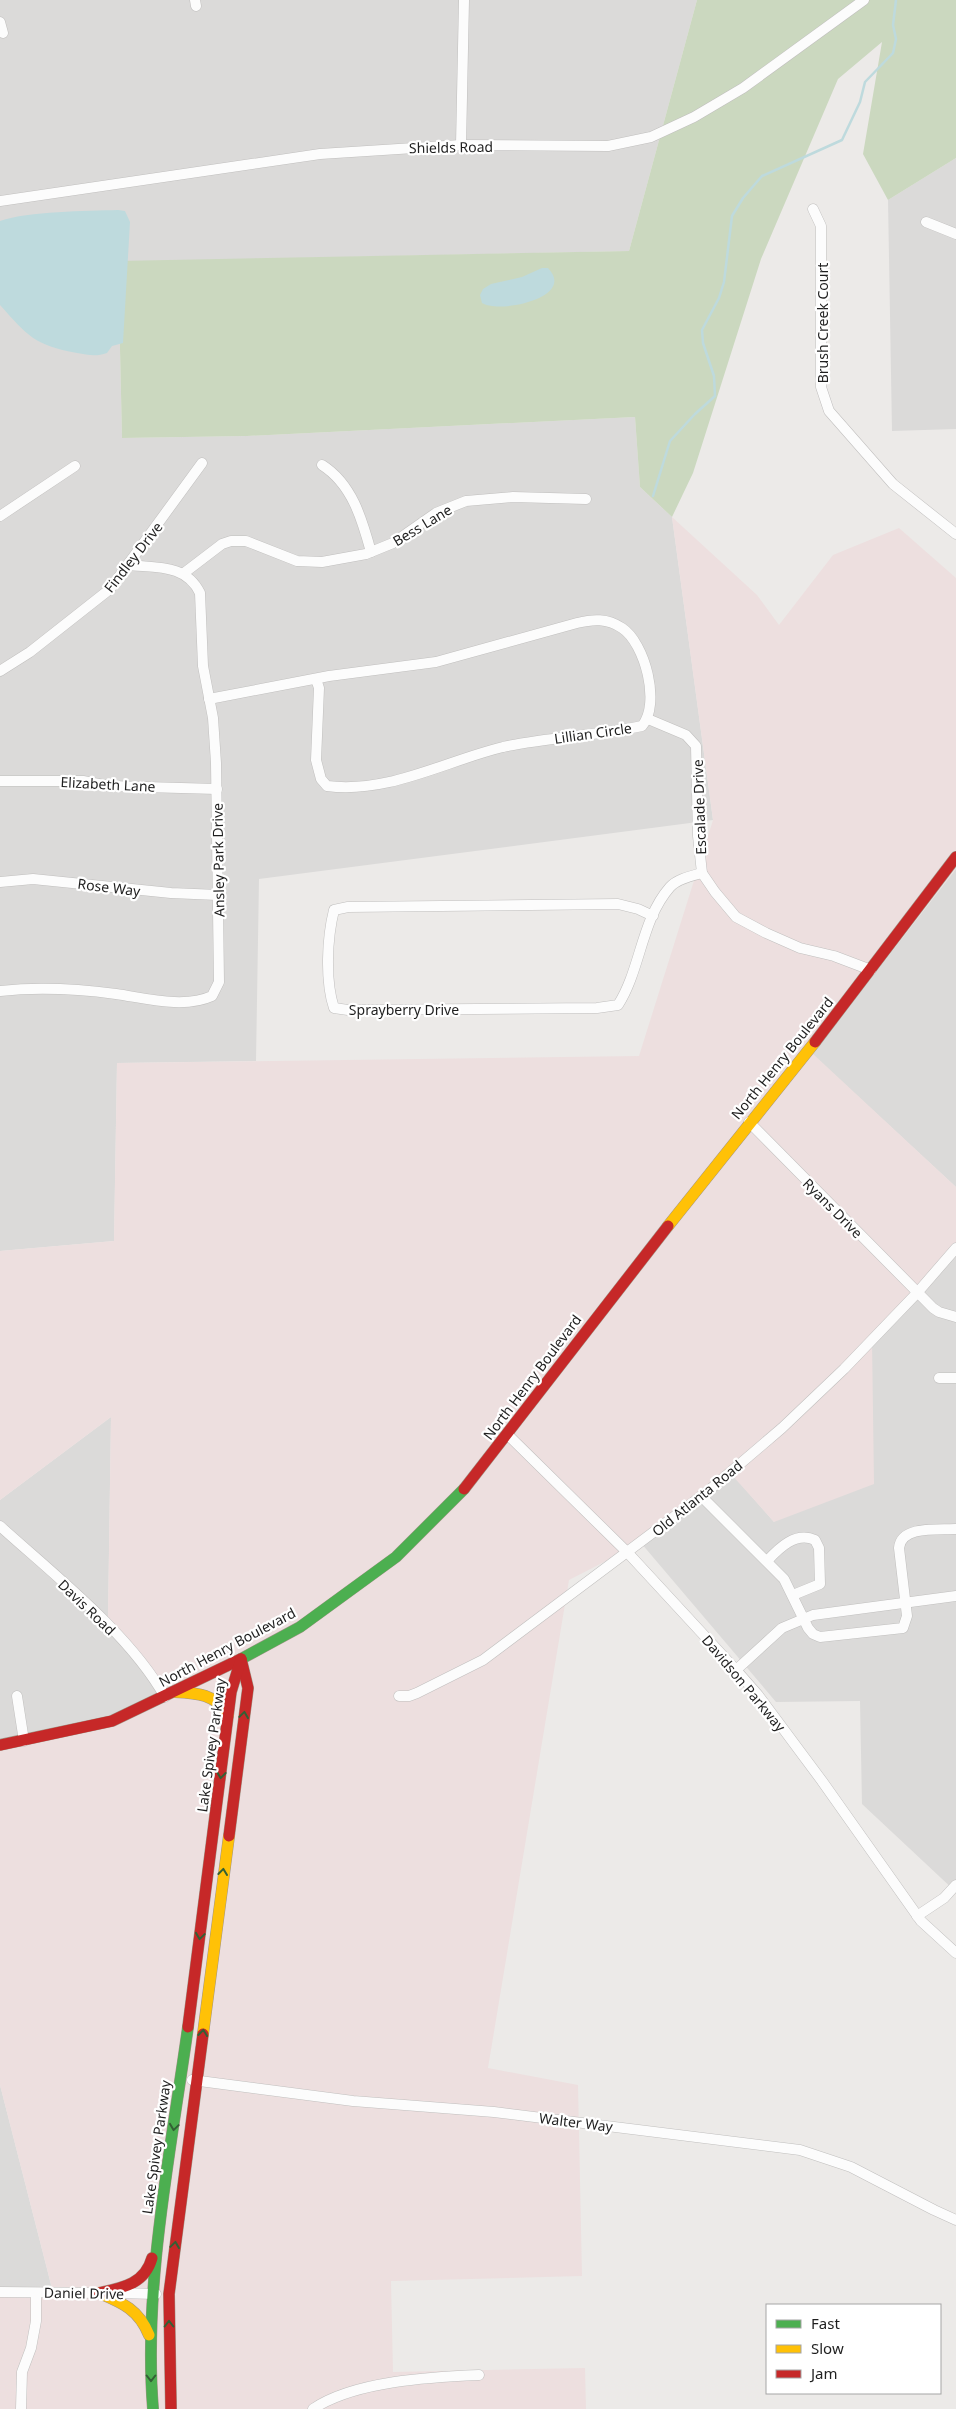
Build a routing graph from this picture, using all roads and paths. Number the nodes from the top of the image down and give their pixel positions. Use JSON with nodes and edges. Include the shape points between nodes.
{"nodes":[{"id":1,"x":464,"y":0,"type":"edge"},
{"id":2,"x":864,"y":0,"type":"edge"},
{"id":3,"x":0,"y":22,"type":"edge"},
{"id":4,"x":2,"y":33,"type":"dead end"},
{"id":5,"x":461,"y":145,"type":"junction"},
{"id":6,"x":0,"y":201,"type":"edge"},
{"id":7,"x":813,"y":209,"type":"dead end"},
{"id":8,"x":926,"y":222,"type":"dead end"},
{"id":9,"x":956,"y":234,"type":"edge"},
{"id":10,"x":202,"y":463,"type":"dead end"},
{"id":11,"x":322,"y":464,"type":"dead end"},
{"id":12,"x":75,"y":466,"type":"dead end"},
{"id":13,"x":586,"y":499,"type":"dead end"},
{"id":14,"x":0,"y":516,"type":"edge"},
{"id":15,"x":956,"y":534,"type":"edge"},
{"id":16,"x":370,"y":552,"type":"junction"},
{"id":17,"x":128,"y":564,"type":"junction"},
{"id":18,"x":184,"y":573,"type":"junction"},
{"id":19,"x":0,"y":671,"type":"edge"},
{"id":20,"x":316,"y":679,"type":"junction"},
{"id":21,"x":209,"y":699,"type":"junction"},
{"id":22,"x":648,"y":718,"type":"junction"},
{"id":23,"x":0,"y":781,"type":"edge"},
{"id":24,"x":217,"y":789,"type":"junction"},
{"id":25,"x":956,"y":857,"type":"edge"},
{"id":26,"x":702,"y":873,"type":"junction"},
{"id":27,"x":0,"y":882,"type":"edge"},
{"id":28,"x":218,"y":895,"type":"junction"},
{"id":29,"x":652,"y":916,"type":"junction"},
{"id":30,"x":871,"y":970,"type":"junction"},
{"id":31,"x":0,"y":991,"type":"edge"},
{"id":32,"x":749,"y":1122,"type":"junction"},
{"id":33,"x":956,"y":1248,"type":"edge"},
{"id":34,"x":917,"y":1293,"type":"junction"},
{"id":35,"x":954,"y":1314,"type":"edge"},
{"id":36,"x":939,"y":1378,"type":"dead end"},
{"id":37,"x":956,"y":1378,"type":"edge"},
{"id":38,"x":507,"y":1434,"type":"junction"},
{"id":39,"x":700,"y":1496,"type":"junction"},
{"id":40,"x":0,"y":1526,"type":"edge"},
{"id":41,"x":956,"y":1529,"type":"edge"},
{"id":42,"x":628,"y":1553,"type":"junction"},
{"id":43,"x":767,"y":1562,"type":"junction"},
{"id":44,"x":793,"y":1595,"type":"junction"},
{"id":45,"x":956,"y":1596,"type":"edge"},
{"id":46,"x":905,"y":1602,"type":"junction"},
{"id":47,"x":804,"y":1619,"type":"junction"},
{"id":48,"x":241,"y":1659,"type":"junction"},
{"id":49,"x":736,"y":1670,"type":"junction"},
{"id":50,"x":170,"y":1694,"type":"junction"},
{"id":51,"x":17,"y":1696,"type":"dead end"},
{"id":52,"x":399,"y":1696,"type":"dead end"},
{"id":53,"x":228,"y":1716,"type":"junction"},
{"id":54,"x":24,"y":1741,"type":"junction"},
{"id":55,"x":0,"y":1745,"type":"edge"},
{"id":56,"x":956,"y":1885,"type":"edge"},
{"id":57,"x":917,"y":1916,"type":"junction"},
{"id":58,"x":956,"y":1953,"type":"edge"},
{"id":59,"x":180,"y":2079,"type":"junction"},
{"id":60,"x":197,"y":2081,"type":"junction"},
{"id":61,"x":162,"y":2215,"type":"junction"},
{"id":62,"x":956,"y":2220,"type":"edge"},
{"id":63,"x":0,"y":2292,"type":"edge"},
{"id":64,"x":36,"y":2293,"type":"junction"},
{"id":65,"x":99,"y":2293,"type":"junction"},
{"id":66,"x":153,"y":2294,"type":"junction"},
{"id":67,"x":168,"y":2294,"type":"junction"},
{"id":68,"x":152,"y":2346,"type":"junction"},
{"id":69,"x":479,"y":2375,"type":"dead end"},
{"id":70,"x":21,"y":2409,"type":"edge"},
{"id":71,"x":153,"y":2409,"type":"edge"},
{"id":72,"x":170,"y":2409,"type":"edge"},
{"id":73,"x":313,"y":2409,"type":"edge"}],
"edges":[{"from":1,"to":5,"type":"street"},
{"from":2,"to":5,"type":"street","name":"Shields Road","via":[[742,88],[651,138],[608,146]]},
{"from":3,"to":4,"type":"street"},
{"from":5,"to":6,"type":"street","name":"Shields Road","via":[[320,154]]},
{"from":7,"to":15,"type":"street","name":"Brush Creek Court","via":[[821,226],[821,387],[829,411],[893,484]]},
{"from":8,"to":9,"type":"street"},
{"from":10,"to":17,"type":"street","name":"Findley Drive"},
{"from":11,"to":16,"type":"street","via":[[336,476],[362,516]]},
{"from":12,"to":14,"type":"street"},
{"from":13,"to":16,"type":"street","name":"Bess Lane","via":[[514,497],[466,501],[436,513],[393,543]]},
{"from":16,"to":18,"type":"street","name":"Bess Lane","via":[[340,560],[297,562],[246,541],[231,541],[222,544]]},
{"from":17,"to":18,"type":"street"},
{"from":17,"to":19,"type":"street","name":"Findley Drive","via":[[110,589],[91,605]]},
{"from":18,"to":21,"type":"street","name":"Ansley Park Drive","via":[[200,593],[203,666]]},
{"from":20,"to":21,"type":"street","name":"Lillian Circle"},
{"from":20,"to":22,"type":"street","name":"Lillian Circle","via":[[436,662],[577,623],[600,620],[624,629],[641,651],[650,698]]},
{"from":20,"to":22,"type":"street","name":"Lillian Circle","via":[[319,688],[317,767],[327,786],[340,788],[387,783],[505,747],[642,726]]},
{"from":21,"to":24,"type":"street","name":"Ansley Park Drive"},
{"from":22,"to":26,"type":"street","name":"Escalade Drive","via":[[686,735],[696,746]]},
{"from":23,"to":24,"type":"street","name":"Elizabeth Lane","via":[[83,781],[109,786]]},
{"from":24,"to":28,"type":"street","name":"Ansley Park Drive"},
{"from":25,"to":30,"type":"main road","name":"North Henry Boulevard"},
{"from":26,"to":29,"type":"street","name":"Sprayberry Drive","via":[[670,886]]},
{"from":26,"to":30,"type":"street","name":"Escalade Drive","via":[[736,916],[800,948]]},
{"from":27,"to":28,"type":"street","name":"Rose Way","via":[[34,879]]},
{"from":28,"to":31,"type":"street","name":"Ansley Park Drive","via":[[219,982],[212,996],[203,1000],[151,999],[30,988]]},
{"from":29,"to":29,"type":"street","name":"Sprayberry Drive","via":[[618,904],[341,908],[334,910],[330,927],[329,993],[334,1008],[348,1010],[598,1008],[618,1005],[629,989]]},
{"from":30,"to":32,"type":"main road","name":"North Henry Boulevard"},
{"from":32,"to":34,"type":"street","name":"Ryans Drive"},
{"from":32,"to":38,"type":"main road","name":"North Henry Boulevard"},
{"from":33,"to":34,"type":"street","name":"Old Atlanta Road"},
{"from":34,"to":35,"type":"street","name":"Ryans Drive","via":[[938,1312]]},
{"from":34,"to":39,"type":"street","name":"Old Atlanta Road","via":[[782,1428]]},
{"from":36,"to":37,"type":"street"},
{"from":38,"to":42,"type":"street","name":"Davidson Parkway"},
{"from":38,"to":48,"type":"main road","name":"North Henry Boulevard","via":[[457,1498],[396,1557],[300,1627]]},
{"from":39,"to":42,"type":"street","name":"Old Atlanta Road"},
{"from":39,"to":43,"type":"street"},
{"from":40,"to":50,"type":"street","name":"Davis Road","via":[[86,1604]]},
{"from":41,"to":46,"type":"street","via":[[911,1533],[903,1538],[899,1548]]},
{"from":42,"to":49,"type":"street","name":"Davidson Parkway"},
{"from":42,"to":52,"type":"street","name":"Old Atlanta Road","via":[[483,1660],[417,1693]]},
{"from":43,"to":44,"type":"street","via":[[784,1579]]},
{"from":43,"to":44,"type":"street","via":[[789,1542],[801,1538],[815,1540],[819,1548],[820,1584]]},
{"from":44,"to":47,"type":"street"},
{"from":45,"to":46,"type":"street"},
{"from":46,"to":47,"type":"street","via":[[827,1612]]},
{"from":46,"to":47,"type":"street","via":[[907,1620],[901,1629],[820,1637],[813,1634]]},
{"from":47,"to":49,"type":"street","via":[[782,1628]]},
{"from":48,"to":50,"type":"main road","name":"North Henry Boulevard"},
{"from":48,"to":53,"type":"main road","name":"Lake Spivey Parkway","via":[[230,1692]]},
{"from":60,"to":48,"type":"main road","name":"Lake Spivey Parkway","one_way":true,"via":[[248,1688]]},
{"from":49,"to":57,"type":"street","name":"Davidson Parkway","via":[[816,1774]]},
{"from":50,"to":53,"type":"main road","via":[[211,1696],[218,1700]]},
{"from":50,"to":54,"type":"main road","name":"North Henry Boulevard","via":[[112,1721]]},
{"from":51,"to":54,"type":"street"},
{"from":53,"to":59,"type":"main road","name":"Lake Spivey Parkway","one_way":true},
{"from":54,"to":55,"type":"main road","name":"North Henry Boulevard"},
{"from":56,"to":57,"type":"street","via":[[944,1898]]},
{"from":57,"to":58,"type":"street","name":"Davidson Parkway"},
{"from":59,"to":60,"type":"street","name":"Walter Way"},
{"from":59,"to":61,"type":"main road","name":"Lake Spivey Parkway","one_way":true},
{"from":60,"to":62,"type":"street","name":"Walter Way","via":[[353,2101],[494,2112],[800,2150],[851,2166]]},
{"from":67,"to":60,"type":"main road","name":"Lake Spivey Parkway","one_way":true},
{"from":61,"to":65,"type":"main road","via":[[147,2274],[134,2283]]},
{"from":61,"to":66,"type":"main road","name":"Lake Spivey Parkway"},
{"from":63,"to":64,"type":"street","name":"Daniel Drive"},
{"from":64,"to":65,"type":"street","name":"Daniel Drive"},
{"from":64,"to":70,"type":"street","via":[[36,2321],[22,2372]]},
{"from":65,"to":66,"type":"street","name":"Daniel Drive"},
{"from":65,"to":68,"type":"main road","via":[[132,2307],[140,2314]]},
{"from":66,"to":67,"type":"street","name":"Daniel Drive"},
{"from":66,"to":68,"type":"main road","name":"Lake Spivey Parkway"},
{"from":72,"to":67,"type":"main road","name":"Lake Spivey Parkway","one_way":true},
{"from":68,"to":71,"type":"main road","name":"Lake Spivey Parkway","one_way":true},
{"from":69,"to":73,"type":"street","via":[[438,2377],[372,2387],[334,2398]]}]}
